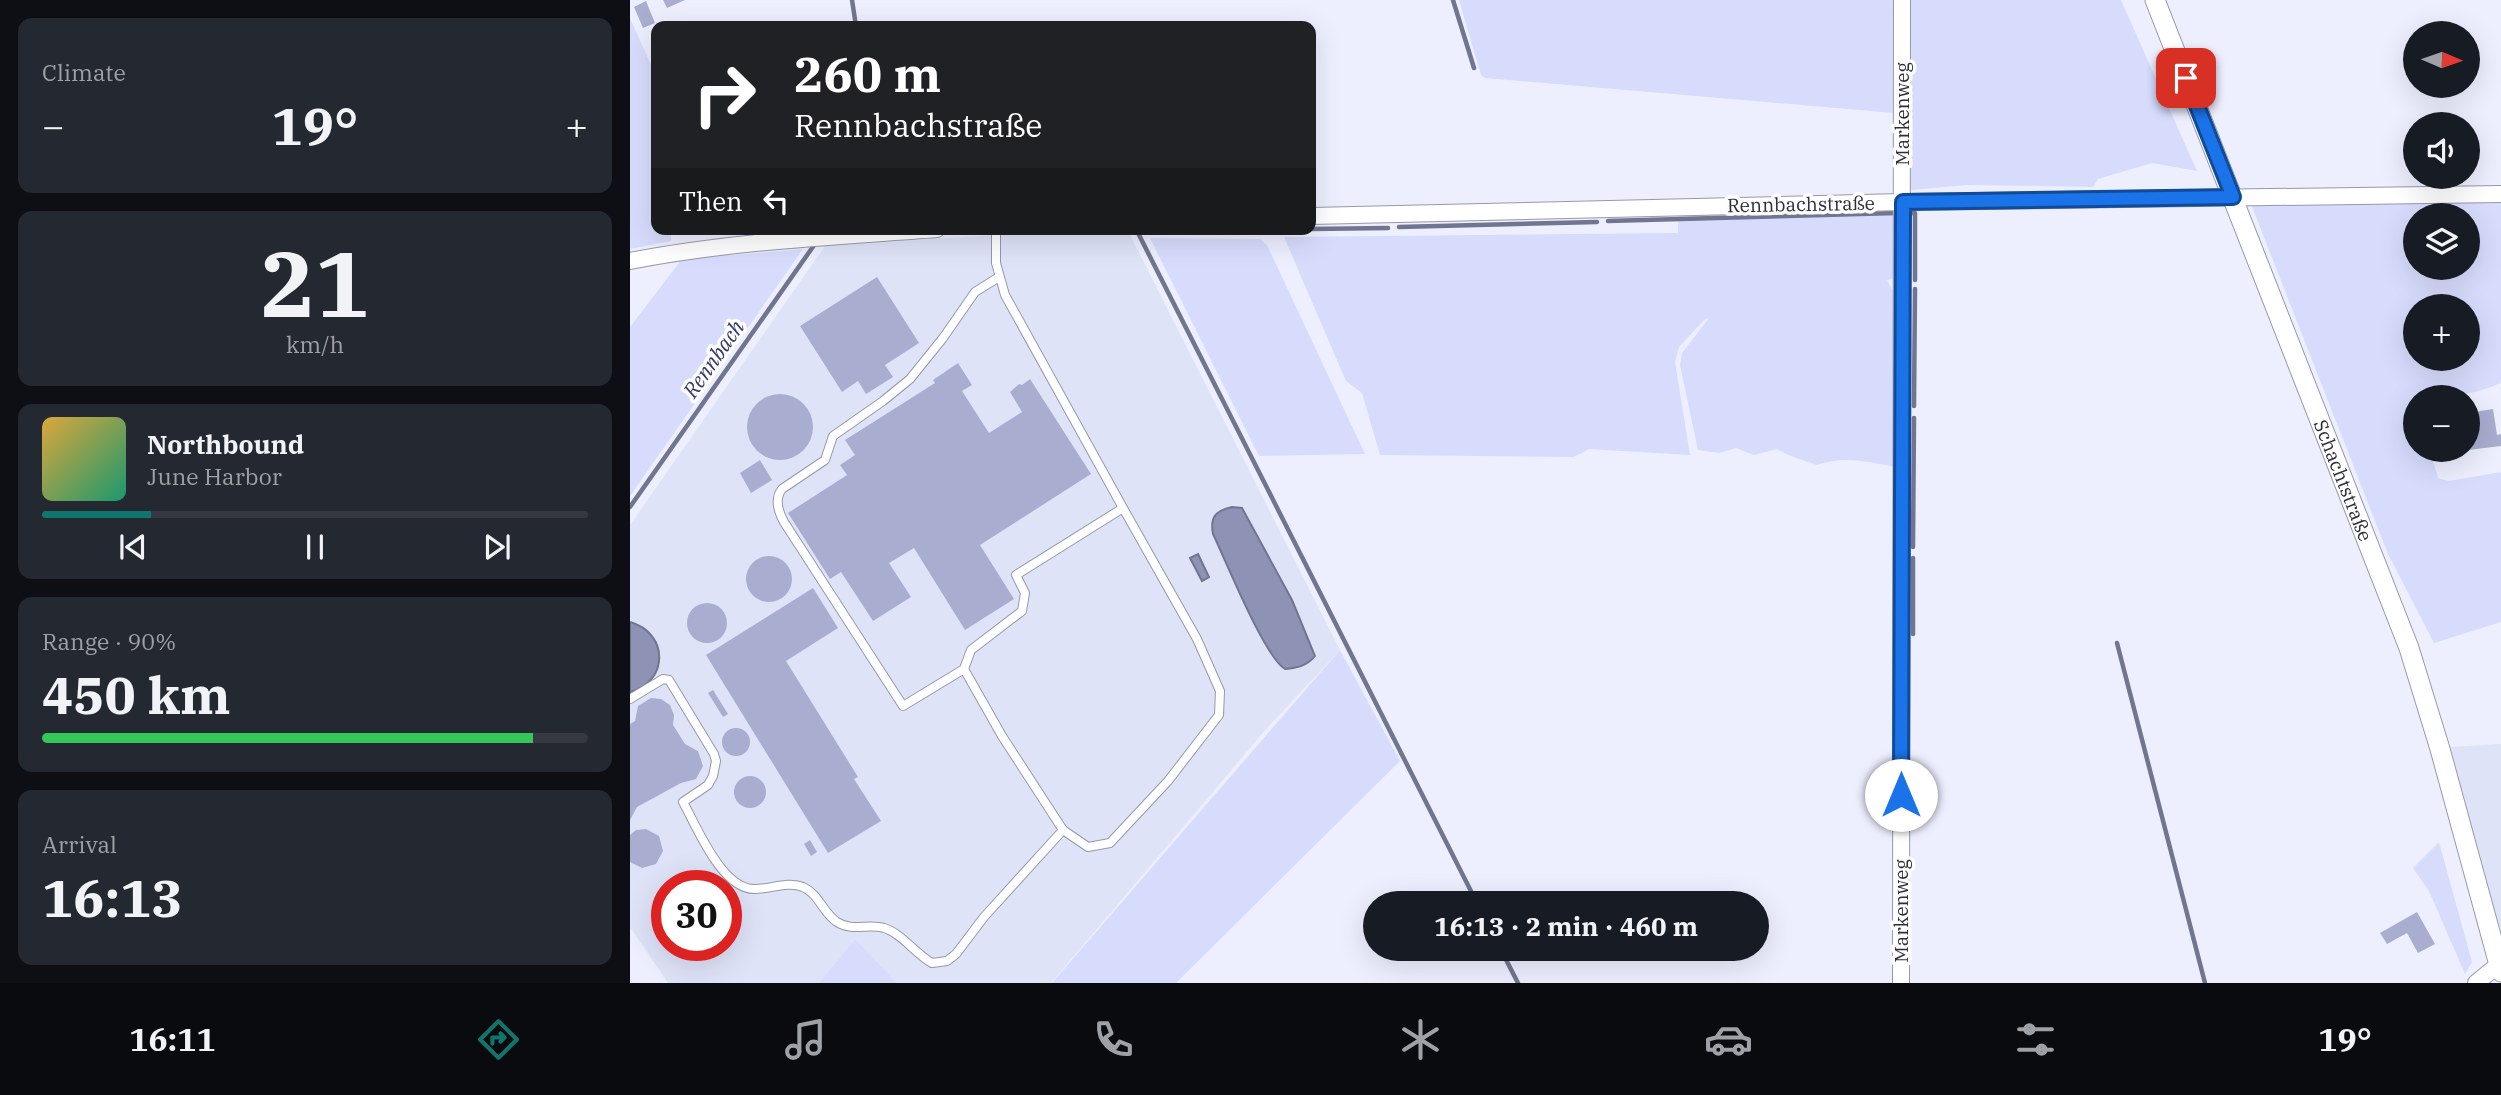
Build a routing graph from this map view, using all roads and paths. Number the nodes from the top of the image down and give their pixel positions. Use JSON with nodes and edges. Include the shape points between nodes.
{"nodes":[{"id":1,"x":1902,"y":0,"type":"edge"},
{"id":2,"x":2155,"y":0,"type":"edge"},
{"id":3,"x":2501,"y":194,"type":"edge"},
{"id":4,"x":2233,"y":197,"type":"junction"},
{"id":5,"x":1903,"y":202,"type":"junction"},
{"id":6,"x":1316,"y":216,"type":"edge"},
{"id":7,"x":848,"y":235,"type":"edge"},
{"id":8,"x":996,"y":235,"type":"edge"},
{"id":9,"x":630,"y":261,"type":"edge"},
{"id":10,"x":999,"y":277,"type":"junction"},
{"id":11,"x":1123,"y":508,"type":"junction"},
{"id":12,"x":964,"y":668,"type":"junction"},
{"id":13,"x":630,"y":699,"type":"edge"},
{"id":14,"x":1063,"y":830,"type":"junction"},
{"id":15,"x":2500,"y":968,"type":"edge"},
{"id":16,"x":1901,"y":983,"type":"edge"},
{"id":17,"x":2476,"y":983,"type":"edge"}],
"edges":[{"from":1,"to":5,"type":"street","name":"Markenweg"},
{"from":2,"to":4,"type":"street","name":"Schachtstraße"},
{"from":3,"to":4,"type":"street","name":"Rennbachstraße"},
{"from":4,"to":5,"type":"street","name":"Rennbachstraße"},
{"from":4,"to":15,"type":"street","name":"Schachtstraße","via":[[2409,648]]},
{"from":5,"to":6,"type":"street","name":"Rennbachstraße"},
{"from":5,"to":16,"type":"street","name":"Markenweg"},
{"from":7,"to":9,"type":"street","via":[[679,251]]},
{"from":8,"to":10,"type":"lane"},
{"from":10,"to":11,"type":"lane","via":[[1016,318]]},
{"from":10,"to":12,"type":"lane","via":[[975,292],[910,379],[833,436],[825,460],[778,494],[784,522],[903,706]]},
{"from":11,"to":12,"type":"lane","via":[[1016,575],[1025,593],[1022,611],[971,650]]},
{"from":11,"to":14,"type":"lane","via":[[1197,639],[1220,691],[1219,715],[1168,782],[1110,843],[1088,847]]},
{"from":12,"to":14,"type":"lane"},
{"from":13,"to":14,"type":"lane","via":[[663,679],[669,680],[714,754],[716,769],[708,785],[683,802],[722,871],[737,885],[752,890],[802,886],[835,921],[856,928],[886,928],[932,963],[956,954]]},
{"from":15,"to":17,"type":"street"}]}
